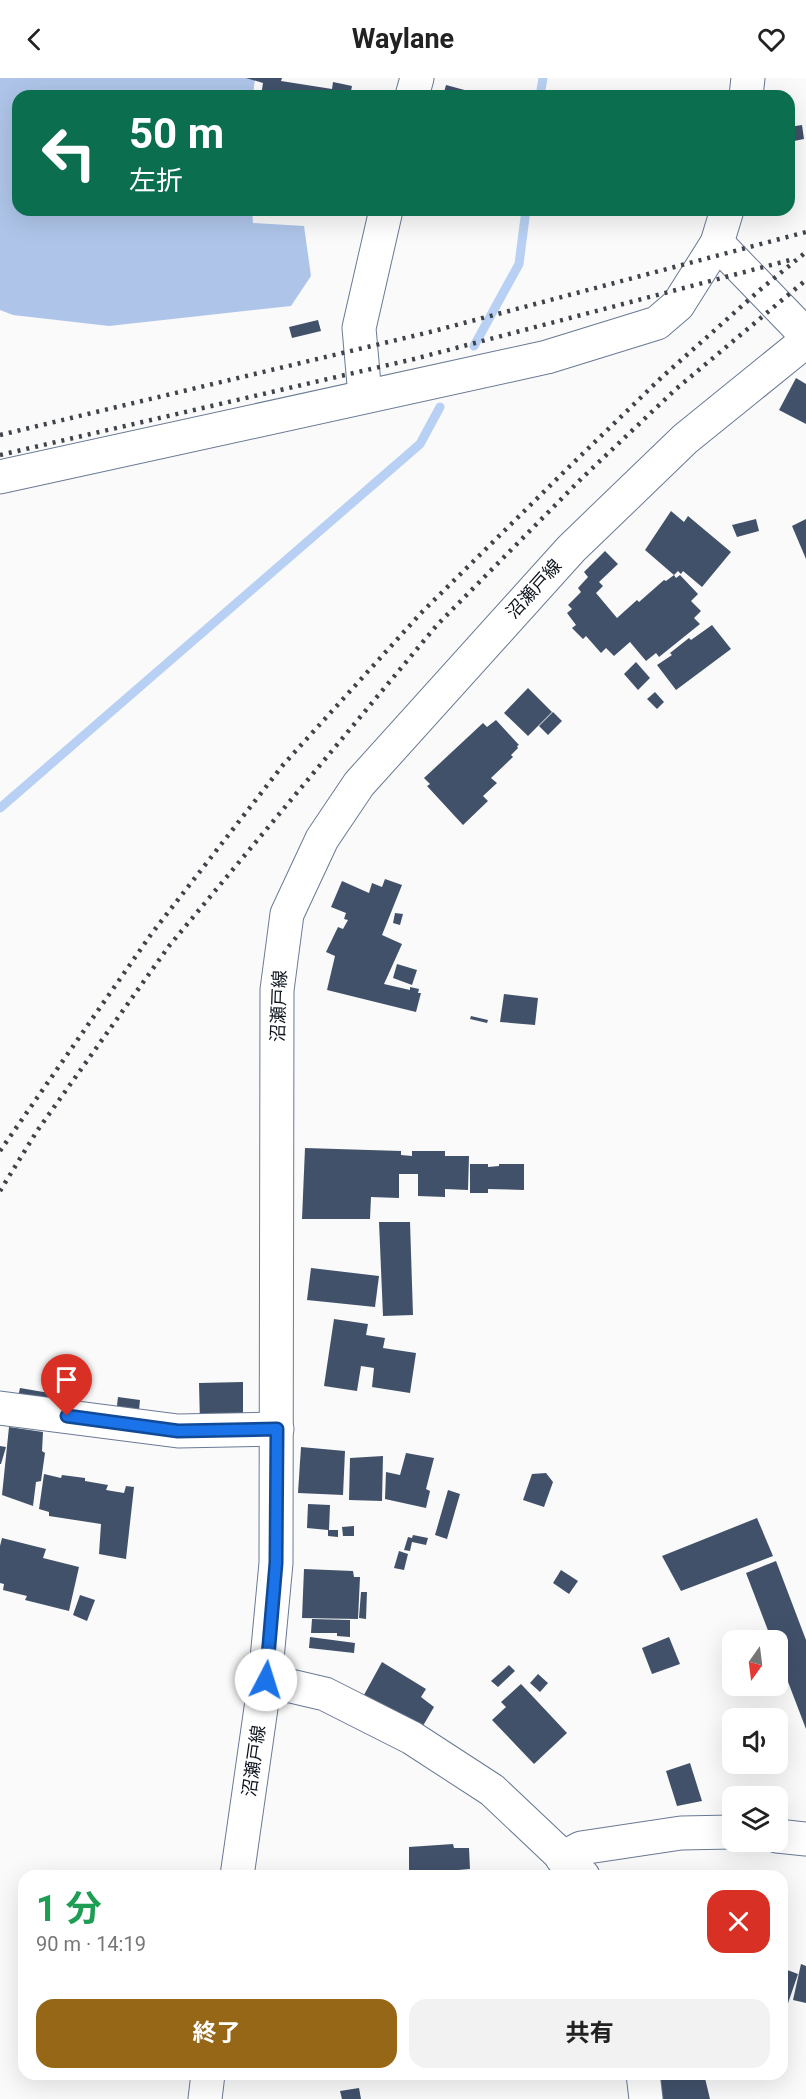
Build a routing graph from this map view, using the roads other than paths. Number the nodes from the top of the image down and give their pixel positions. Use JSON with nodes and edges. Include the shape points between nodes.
{"nodes":[{"id":1,"x":385,"y":216,"type":"edge"},
{"id":2,"x":725,"y":216,"type":"edge"},
{"id":3,"x":717,"y":243,"type":"junction"},
{"id":4,"x":806,"y":335,"type":"edge"},
{"id":5,"x":806,"y":341,"type":"edge"},
{"id":6,"x":366,"y":396,"type":"junction"},
{"id":7,"x":0,"y":477,"type":"edge"},
{"id":8,"x":0,"y":1408,"type":"edge"},
{"id":9,"x":277,"y":1429,"type":"junction"},
{"id":10,"x":266,"y":1680,"type":"junction"},
{"id":11,"x":722,"y":1832,"type":"edge"},
{"id":12,"x":788,"y":1837,"type":"edge"},
{"id":13,"x":806,"y":1839,"type":"edge"},
{"id":14,"x":573,"y":1867,"type":"edge"},
{"id":15,"x":238,"y":1870,"type":"edge"},
{"id":16,"x":207,"y":2080,"type":"edge"},
{"id":17,"x":644,"y":2080,"type":"edge"},
{"id":18,"x":205,"y":2099,"type":"edge"},
{"id":19,"x":646,"y":2099,"type":"edge"}],
"edges":[{"from":1,"to":6,"type":"street","via":[[359,328]]},
{"from":2,"to":3,"type":"street"},
{"from":3,"to":4,"type":"street"},
{"from":3,"to":6,"type":"street","via":[[678,305],[657,323],[547,357]]},
{"from":5,"to":9,"type":"street","name":"沼瀬戸線","via":[[685,439],[571,549],[359,784],[322,839],[287,914],[277,990]]},
{"from":6,"to":7,"type":"street"},
{"from":8,"to":9,"type":"street","via":[[178,1431]]},
{"from":9,"to":10,"type":"street","name":"沼瀬戸線","via":[[276,1563]]},
{"from":10,"to":14,"type":"street","via":[[325,1694],[412,1738],[492,1790]]},
{"from":10,"to":15,"type":"street","name":"沼瀬戸線"},
{"from":11,"to":14,"type":"street","via":[[681,1833],[581,1848]]},
{"from":12,"to":13,"type":"street"},
{"from":16,"to":18,"type":"street"},
{"from":17,"to":19,"type":"street"}]}
